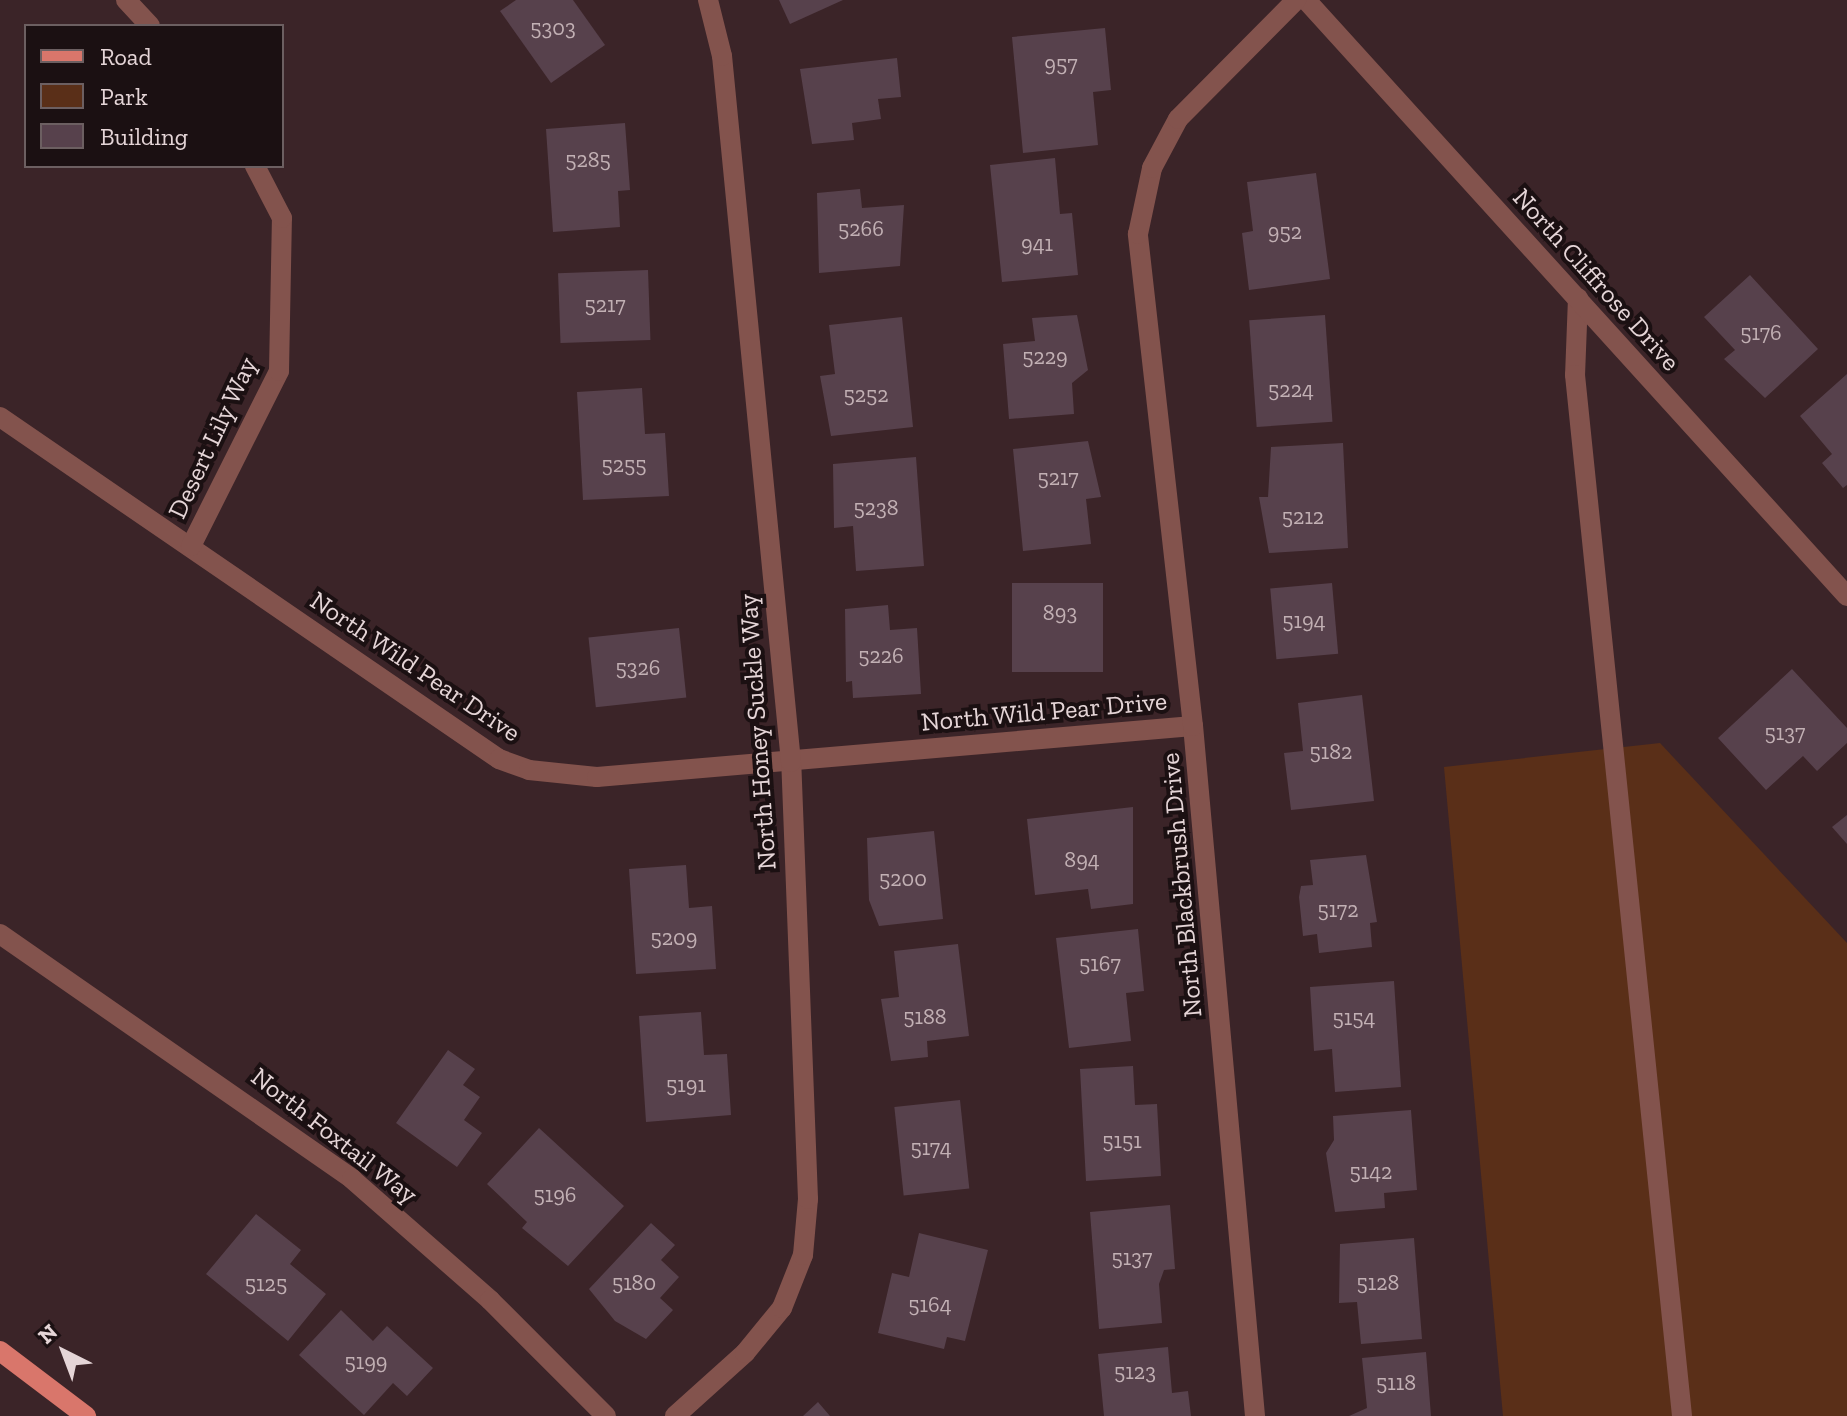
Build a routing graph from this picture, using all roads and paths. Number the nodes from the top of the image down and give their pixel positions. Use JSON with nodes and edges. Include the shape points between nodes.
{"nodes":[{"id":1,"x":126,"y":0,"type":"edge"},
{"id":2,"x":708,"y":0,"type":"edge"},
{"id":3,"x":1296,"y":0,"type":"edge"},
{"id":4,"x":1306,"y":0,"type":"edge"},
{"id":5,"x":148,"y":24,"type":"edge"},
{"id":6,"x":256,"y":168,"type":"edge"},
{"id":7,"x":1578,"y":298,"type":"junction"},
{"id":8,"x":0,"y":417,"type":"edge"},
{"id":9,"x":191,"y":546,"type":"junction"},
{"id":10,"x":1847,"y":596,"type":"edge"},
{"id":11,"x":1193,"y":726,"type":"junction"},
{"id":12,"x":791,"y":762,"type":"junction"},
{"id":13,"x":0,"y":934,"type":"edge"},
{"id":14,"x":0,"y":1351,"type":"edge"},
{"id":15,"x":86,"y":1416,"type":"edge"},
{"id":16,"x":606,"y":1416,"type":"edge"},
{"id":17,"x":675,"y":1416,"type":"edge"},
{"id":18,"x":1255,"y":1416,"type":"edge"},
{"id":19,"x":1682,"y":1416,"type":"edge"}],
"edges":[{"from":1,"to":5,"type":"street"},
{"from":2,"to":12,"type":"street","name":"North Honey Suckle Way","via":[[722,56]]},
{"from":3,"to":11,"type":"street","name":"North Blackbrush Drive","via":[[1195,96],[1163,143],[1138,234]]},
{"from":4,"to":7,"type":"street","name":"North Cliffrose Drive"},
{"from":6,"to":9,"type":"street","name":"Desert Lily Way","via":[[282,218],[279,371]]},
{"from":7,"to":10,"type":"street","name":"North Cliffrose Drive"},
{"from":7,"to":19,"type":"street","via":[[1575,375]]},
{"from":8,"to":9,"type":"street","name":"North Wild Pear Drive"},
{"from":9,"to":12,"type":"street","name":"North Wild Pear Drive","via":[[509,763],[574,778]]},
{"from":11,"to":12,"type":"street","name":"North Wild Pear Drive"},
{"from":11,"to":18,"type":"street","name":"North Blackbrush Drive"},
{"from":12,"to":17,"type":"street","name":"North Honey Suckle Way","via":[[808,1199],[803,1255],[765,1332]]},
{"from":13,"to":16,"type":"street","name":"North Foxtail Way","via":[[341,1170],[490,1300]]},
{"from":14,"to":15,"type":"main road"}]}
